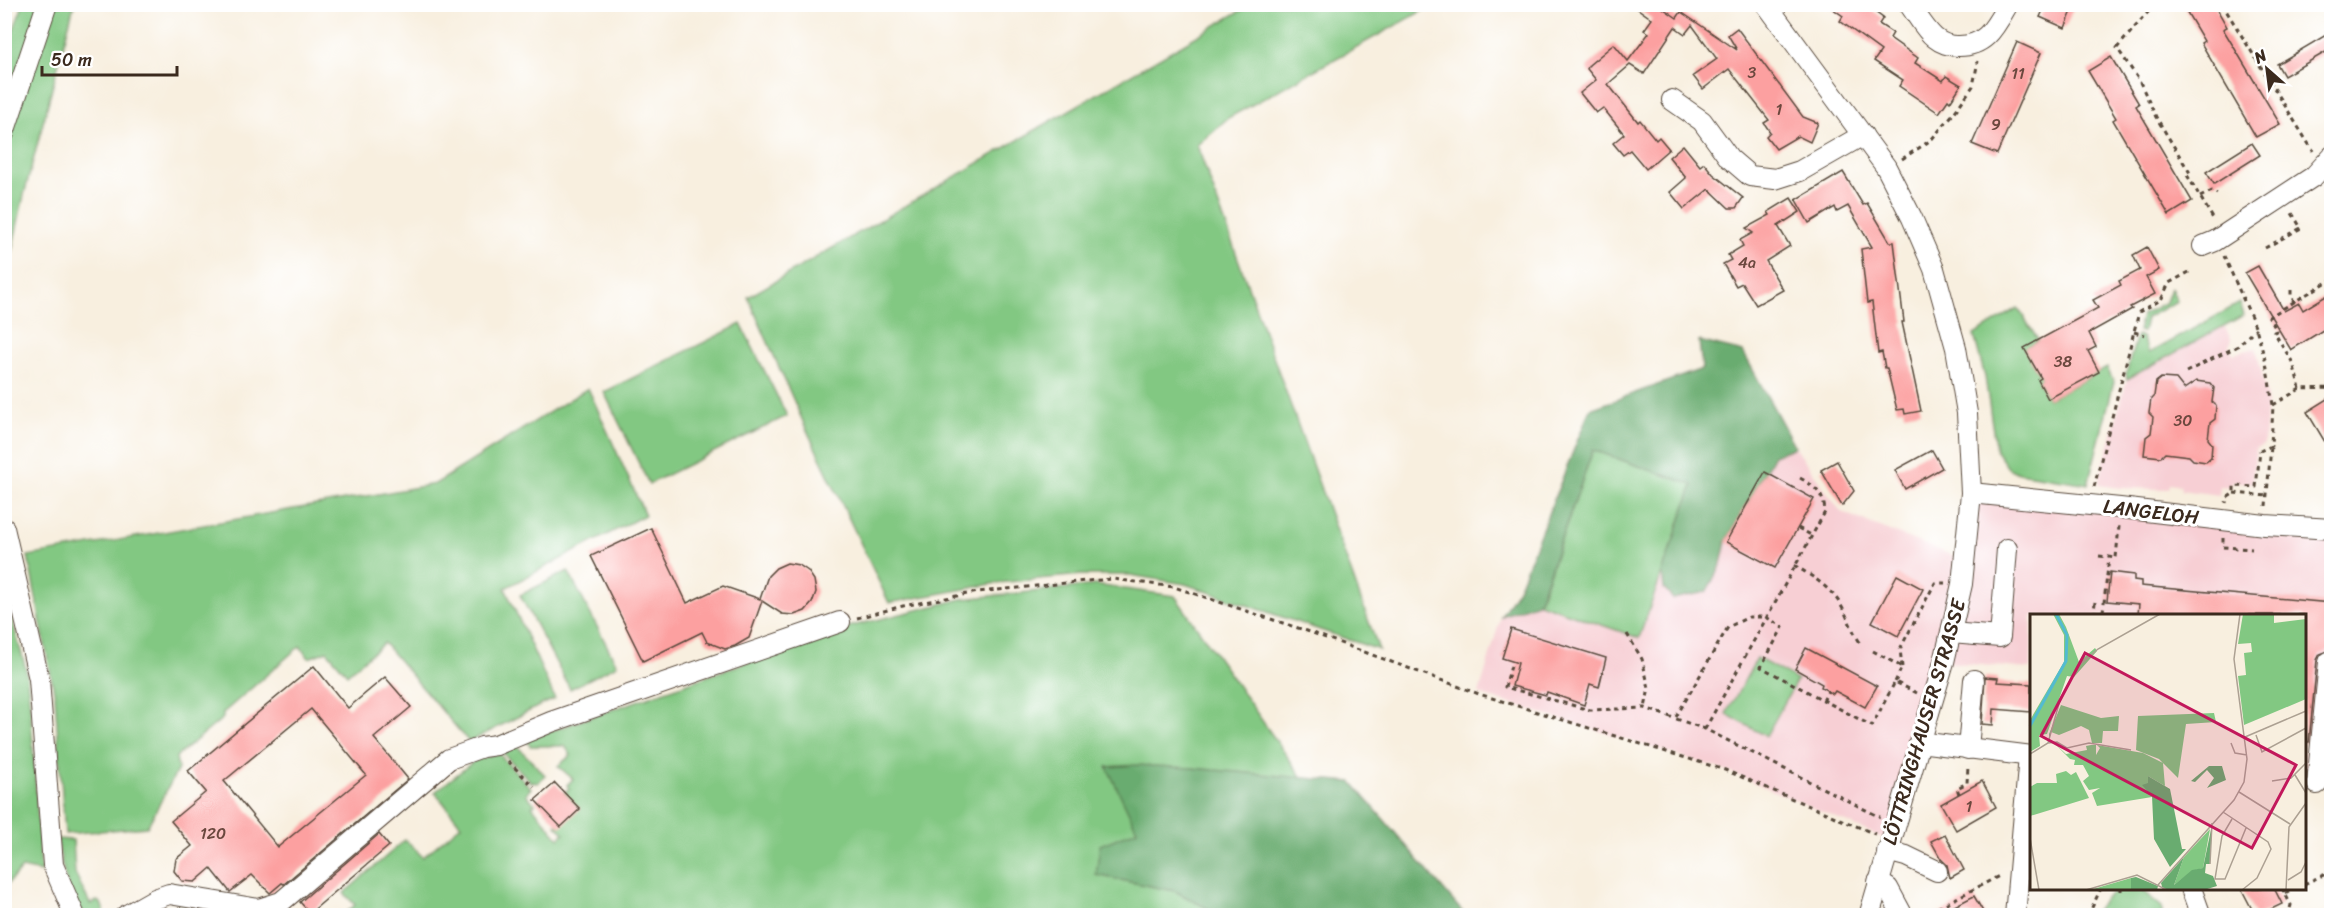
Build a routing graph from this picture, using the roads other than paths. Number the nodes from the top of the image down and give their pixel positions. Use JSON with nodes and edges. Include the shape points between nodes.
{"nodes":[{"id":1,"x":47,"y":4,"type":"edge"},
{"id":2,"x":1766,"y":4,"type":"edge"},
{"id":3,"x":1909,"y":4,"type":"edge"},
{"id":4,"x":2007,"y":4,"type":"edge"},
{"id":5,"x":1672,"y":100,"type":"dead end"},
{"id":6,"x":4,"y":133,"type":"edge"},
{"id":7,"x":1863,"y":135,"type":"junction"},
{"id":8,"x":2324,"y":155,"type":"edge"},
{"id":9,"x":2209,"y":243,"type":"road end"},
{"id":10,"x":1971,"y":494,"type":"junction"},
{"id":11,"x":4,"y":528,"type":"edge"},
{"id":12,"x":2331,"y":529,"type":"edge"},
{"id":13,"x":2007,"y":549,"type":"dead end"},
{"id":14,"x":840,"y":622,"type":"road end"},
{"id":15,"x":1951,"y":633,"type":"junction"},
{"id":16,"x":2331,"y":663,"type":"edge"},
{"id":17,"x":1974,"y":680,"type":"dead end"},
{"id":18,"x":1919,"y":742,"type":"junction"},
{"id":19,"x":2030,"y":756,"type":"edge"},
{"id":20,"x":1968,"y":757,"type":"junction"},
{"id":21,"x":2318,"y":784,"type":"edge"},
{"id":22,"x":1891,"y":839,"type":"junction"},
{"id":23,"x":1937,"y":871,"type":"dead end"},
{"id":24,"x":1878,"y":882,"type":"junction"},
{"id":25,"x":2192,"y":890,"type":"edge"},
{"id":26,"x":75,"y":915,"type":"edge"},
{"id":27,"x":125,"y":915,"type":"edge"},
{"id":28,"x":1869,"y":915,"type":"edge"},
{"id":29,"x":1903,"y":915,"type":"edge"},
{"id":30,"x":2015,"y":915,"type":"edge"},
{"id":31,"x":2201,"y":915,"type":"edge"}],
"edges":[{"from":1,"to":6,"type":"street"},
{"from":2,"to":7,"type":"street","name":"LÖTTRINGHAUSER STRASSE"},
{"from":3,"to":4,"type":"street","via":[[1935,38],[1950,46],[1964,47],[1982,42],[1994,30]]},
{"from":5,"to":7,"type":"street","via":[[1702,121],[1729,158],[1750,176],[1775,179],[1800,171]]},
{"from":7,"to":10,"type":"street","name":"LÖTTRINGHAUSER STRASSE","via":[[1886,167],[1934,269],[1956,348],[1967,413]]},
{"from":8,"to":9,"type":"street","via":[[2314,176]]},
{"from":10,"to":12,"type":"street","name":"LANGELOH"},
{"from":10,"to":15,"type":"street","name":"LÖTTRINGHAUSER STRASSE","via":[[1962,584]]},
{"from":11,"to":26,"type":"street","via":[[39,679],[53,865]]},
{"from":13,"to":15,"type":"street","via":[[2000,637]]},
{"from":14,"to":27,"type":"street","via":[[449,759],[281,902],[259,909],[169,894]]},
{"from":15,"to":18,"type":"street","name":"LÖTTRINGHAUSER STRASSE"},
{"from":16,"to":21,"type":"street"},
{"from":17,"to":20,"type":"street"},
{"from":18,"to":20,"type":"street"},
{"from":18,"to":22,"type":"street","name":"LÖTTRINGHAUSER STRASSE"},
{"from":19,"to":20,"type":"street"},
{"from":19,"to":30,"type":"street"},
{"from":22,"to":23,"type":"street","via":[[1906,856]]},
{"from":22,"to":24,"type":"street","name":"LÖTTRINGHAUSER STRASSE"},
{"from":24,"to":28,"type":"street","name":"LÖTTRINGHAUSER STRASSE"},
{"from":24,"to":29,"type":"street","via":[[1888,888]]},
{"from":25,"to":31,"type":"street"}]}
